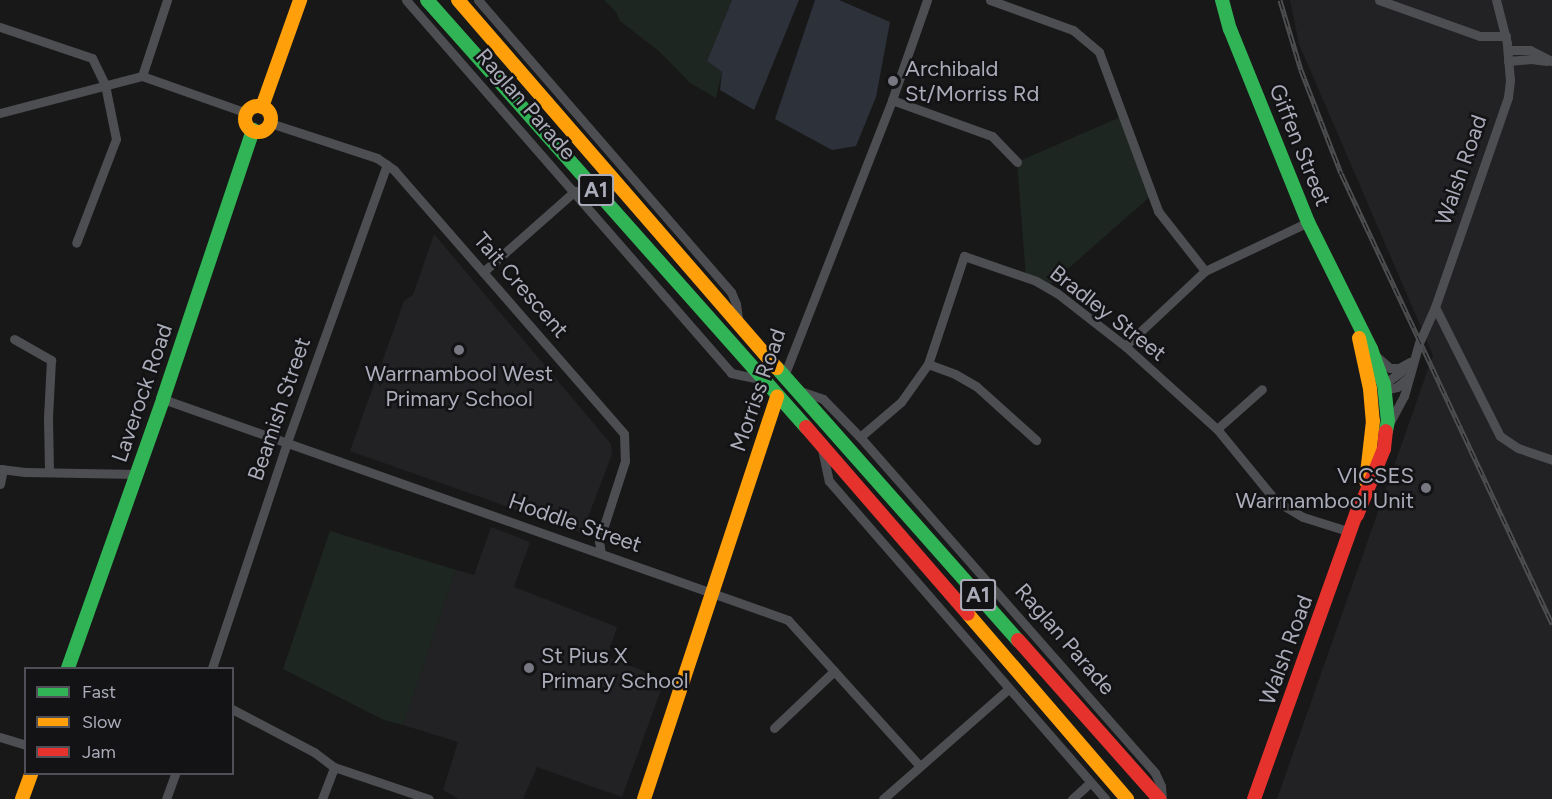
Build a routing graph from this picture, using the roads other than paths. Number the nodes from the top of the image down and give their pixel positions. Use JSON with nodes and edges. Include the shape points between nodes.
{"nodes":[{"id":1,"x":166,"y":0,"type":"edge"},
{"id":2,"x":300,"y":0,"type":"edge"},
{"id":3,"x":406,"y":0,"type":"edge"},
{"id":4,"x":427,"y":0,"type":"edge"},
{"id":5,"x":458,"y":0,"type":"edge"},
{"id":6,"x":478,"y":0,"type":"edge"},
{"id":7,"x":927,"y":0,"type":"edge"},
{"id":8,"x":990,"y":0,"type":"edge"},
{"id":9,"x":1222,"y":0,"type":"edge"},
{"id":10,"x":1379,"y":0,"type":"edge"},
{"id":11,"x":1496,"y":0,"type":"edge"},
{"id":12,"x":0,"y":27,"type":"edge"},
{"id":13,"x":1507,"y":43,"type":"junction"},
{"id":14,"x":1508,"y":61,"type":"junction"},
{"id":15,"x":1552,"y":62,"type":"edge"},
{"id":16,"x":142,"y":76,"type":"junction"},
{"id":17,"x":105,"y":86,"type":"junction"},
{"id":18,"x":892,"y":100,"type":"junction"},
{"id":19,"x":262,"y":107,"type":"junction"},
{"id":20,"x":0,"y":113,"type":"edge"},
{"id":21,"x":247,"y":113,"type":"junction"},
{"id":22,"x":270,"y":123,"type":"junction"},
{"id":23,"x":252,"y":130,"type":"junction"},
{"id":24,"x":1017,"y":162,"type":"dead end"},
{"id":25,"x":387,"y":164,"type":"junction"},
{"id":26,"x":574,"y":191,"type":"junction"},
{"id":27,"x":1308,"y":222,"type":"junction"},
{"id":28,"x":75,"y":243,"type":"dead end"},
{"id":29,"x":1204,"y":271,"type":"junction"},
{"id":30,"x":483,"y":272,"type":"junction"},
{"id":31,"x":1347,"y":302,"type":"junction"},
{"id":32,"x":1435,"y":307,"type":"junction"},
{"id":33,"x":738,"y":321,"type":"junction"},
{"id":34,"x":14,"y":339,"type":"dead end"},
{"id":35,"x":1125,"y":346,"type":"junction"},
{"id":36,"x":1371,"y":350,"type":"junction"},
{"id":37,"x":1413,"y":359,"type":"junction"},
{"id":38,"x":928,"y":364,"type":"junction"},
{"id":39,"x":784,"y":375,"type":"junction"},
{"id":40,"x":1410,"y":375,"type":"junction"},
{"id":41,"x":766,"y":381,"type":"junction"},
{"id":42,"x":1262,"y":389,"type":"dead end"},
{"id":43,"x":1380,"y":389,"type":"junction"},
{"id":44,"x":797,"y":390,"type":"junction"},
{"id":45,"x":777,"y":396,"type":"junction"},
{"id":46,"x":163,"y":399,"type":"junction"},
{"id":47,"x":1217,"y":429,"type":"junction"},
{"id":48,"x":1387,"y":430,"type":"junction"},
{"id":49,"x":860,"y":437,"type":"junction"},
{"id":50,"x":1036,"y":440,"type":"dead end"},
{"id":51,"x":287,"y":442,"type":"junction"},
{"id":52,"x":821,"y":443,"type":"junction"},
{"id":53,"x":1552,"y":460,"type":"edge"},
{"id":54,"x":1,"y":469,"type":"edge"},
{"id":55,"x":49,"y":472,"type":"junction"},
{"id":56,"x":137,"y":474,"type":"junction"},
{"id":57,"x":0,"y":484,"type":"edge"},
{"id":58,"x":1357,"y":515,"type":"junction"},
{"id":59,"x":1350,"y":532,"type":"junction"},
{"id":60,"x":600,"y":553,"type":"junction"},
{"id":61,"x":712,"y":593,"type":"junction"},
{"id":62,"x":69,"y":667,"type":"edge"},
{"id":63,"x":213,"y":667,"type":"edge"},
{"id":64,"x":834,"y":671,"type":"junction"},
{"id":65,"x":1007,"y":690,"type":"junction"},
{"id":66,"x":234,"y":710,"type":"edge"},
{"id":67,"x":774,"y":728,"type":"dead end"},
{"id":68,"x":0,"y":737,"type":"edge"},
{"id":69,"x":24,"y":745,"type":"edge"},
{"id":70,"x":920,"y":766,"type":"junction"},
{"id":71,"x":334,"y":767,"type":"junction"},
{"id":72,"x":31,"y":775,"type":"edge"},
{"id":73,"x":175,"y":775,"type":"edge"},
{"id":74,"x":1090,"y":783,"type":"junction"},
{"id":75,"x":22,"y":799,"type":"edge"},
{"id":76,"x":166,"y":799,"type":"edge"},
{"id":77,"x":322,"y":799,"type":"edge"},
{"id":78,"x":429,"y":799,"type":"edge"},
{"id":79,"x":644,"y":799,"type":"edge"},
{"id":80,"x":883,"y":799,"type":"edge"},
{"id":81,"x":1072,"y":799,"type":"edge"},
{"id":82,"x":1105,"y":799,"type":"edge"},
{"id":83,"x":1127,"y":799,"type":"edge"},
{"id":84,"x":1161,"y":799,"type":"edge"},
{"id":85,"x":1254,"y":799,"type":"edge"}],
"edges":[{"from":1,"to":16,"type":"street"},
{"from":2,"to":19,"type":"main road"},
{"from":3,"to":26,"type":"street","name":"Raglan Parade"},
{"from":4,"to":41,"type":"main road","name":"Raglan Parade","number":"A1"},
{"from":5,"to":33,"type":"main road","name":"Raglan Parade","number":"A1"},
{"from":6,"to":33,"type":"street","name":"Raglan Parade","via":[[731,292]]},
{"from":7,"to":18,"type":"street","name":"Morriss Road"},
{"from":8,"to":29,"type":"street","via":[[1073,30],[1099,52],[1158,211]]},
{"from":9,"to":27,"type":"main road","name":"Giffen Street","via":[[1230,29]]},
{"from":10,"to":13,"type":"street"},
{"from":11,"to":13,"type":"street","name":"Walsh Road"},
{"from":12,"to":17,"type":"street","via":[[92,58]]},
{"from":13,"to":14,"type":"street","name":"Walsh Road"},
{"from":13,"to":15,"type":"street"},
{"from":14,"to":15,"type":"street"},
{"from":14,"to":32,"type":"street","name":"Walsh Road","via":[[1510,80],[1500,124]]},
{"from":16,"to":17,"type":"street"},
{"from":16,"to":21,"type":"street"},
{"from":17,"to":20,"type":"street"},
{"from":17,"to":28,"type":"street","via":[[116,139]]},
{"from":18,"to":24,"type":"street","via":[[992,136]]},
{"from":18,"to":39,"type":"street","name":"Morriss Road"},
{"from":19,"to":21,"type":"main road","via":[[253,107]]},
{"from":19,"to":22,"type":"main road","via":[[269,113]]},
{"from":21,"to":23,"type":"main road","via":[[246,123]]},
{"from":22,"to":23,"type":"main road","via":[[265,129]]},
{"from":22,"to":25,"type":"street","name":"Tait Crescent"},
{"from":23,"to":46,"type":"main road","name":"Laverock Road"},
{"from":25,"to":30,"type":"street","name":"Tait Crescent"},
{"from":25,"to":51,"type":"street","name":"Beamish Street"},
{"from":26,"to":30,"type":"street"},
{"from":26,"to":41,"type":"street","name":"Raglan Parade","via":[[731,373]]},
{"from":27,"to":29,"type":"street"},
{"from":27,"to":31,"type":"main road","name":"Giffen Street"},
{"from":29,"to":35,"type":"street"},
{"from":30,"to":60,"type":"street","name":"Tait Crescent","via":[[624,434],[625,461],[599,541]]},
{"from":31,"to":36,"type":"main road","name":"Giffen Street"},
{"from":31,"to":43,"type":"main road","name":"Giffen Street"},
{"from":32,"to":37,"type":"street","name":"Walsh Road"},
{"from":32,"to":53,"type":"street","via":[[1500,436],[1518,448]]},
{"from":33,"to":39,"type":"main road","name":"Raglan Parade","number":"A1"},
{"from":34,"to":55,"type":"street","via":[[51,360]]},
{"from":35,"to":38,"type":"street","name":"Bradley Street","via":[[1036,281],[964,256]]},
{"from":35,"to":47,"type":"street","name":"Bradley Street"},
{"from":36,"to":37,"type":"street","via":[[1390,368],[1399,368]]},
{"from":36,"to":43,"type":"main road","name":"Giffen Street"},
{"from":37,"to":40,"type":"street","name":"Walsh Road"},
{"from":37,"to":43,"type":"street","name":"Walsh Road"},
{"from":38,"to":49,"type":"street","name":"Bradley Street","via":[[901,402]]},
{"from":38,"to":50,"type":"street","via":[[976,386]]},
{"from":39,"to":44,"type":"main road","name":"Raglan Parade","number":"A1"},
{"from":39,"to":45,"type":"street","name":"Morriss Road"},
{"from":40,"to":43,"type":"street","via":[[1396,387]]},
{"from":40,"to":48,"type":"street","name":"Walsh Road"},
{"from":41,"to":45,"type":"main road","name":"Raglan Parade","number":"A1"},
{"from":42,"to":47,"type":"street"},
{"from":43,"to":48,"type":"main road","name":"Walsh Road"},
{"from":43,"to":58,"type":"main road","name":"Walsh Road"},
{"from":44,"to":49,"type":"street","name":"Raglan Parade","via":[[824,399]]},
{"from":44,"to":84,"type":"main road","name":"Raglan Parade","number":"A1"},
{"from":45,"to":52,"type":"main road","name":"Raglan Parade","number":"A1"},
{"from":45,"to":61,"type":"main road","name":"Morriss Road"},
{"from":46,"to":51,"type":"street","name":"Hoddle Street"},
{"from":46,"to":56,"type":"main road","name":"Laverock Road"},
{"from":47,"to":59,"type":"street","name":"Bradley Street","via":[[1276,501],[1304,517]]},
{"from":48,"to":58,"type":"main road","name":"Walsh Road","via":[[1380,460]]},
{"from":49,"to":84,"type":"street","name":"Raglan Parade","via":[[1155,773]]},
{"from":51,"to":60,"type":"street","name":"Hoddle Street"},
{"from":51,"to":63,"type":"street","name":"Beamish Street"},
{"from":52,"to":65,"type":"street","via":[[829,480]]},
{"from":52,"to":83,"type":"main road","name":"Raglan Parade","number":"A1"},
{"from":54,"to":55,"type":"street"},
{"from":54,"to":57,"type":"street"},
{"from":55,"to":56,"type":"street"},
{"from":56,"to":62,"type":"main road","name":"Laverock Road"},
{"from":58,"to":59,"type":"main road","name":"Walsh Road"},
{"from":59,"to":85,"type":"main road","name":"Walsh Road"},
{"from":60,"to":61,"type":"street","name":"Hoddle Street"},
{"from":61,"to":64,"type":"street","name":"Hoddle Street","via":[[788,620]]},
{"from":61,"to":79,"type":"main road","name":"Morriss Road"},
{"from":64,"to":67,"type":"street"},
{"from":64,"to":70,"type":"street","name":"Hoddle Street"},
{"from":65,"to":70,"type":"street"},
{"from":65,"to":74,"type":"street"},
{"from":66,"to":71,"type":"street","via":[[314,752]]},
{"from":68,"to":69,"type":"street"},
{"from":70,"to":80,"type":"street"},
{"from":71,"to":77,"type":"street"},
{"from":71,"to":78,"type":"street"},
{"from":72,"to":75,"type":"main road"},
{"from":73,"to":76,"type":"street"},
{"from":74,"to":81,"type":"street"},
{"from":74,"to":82,"type":"street"}]}
